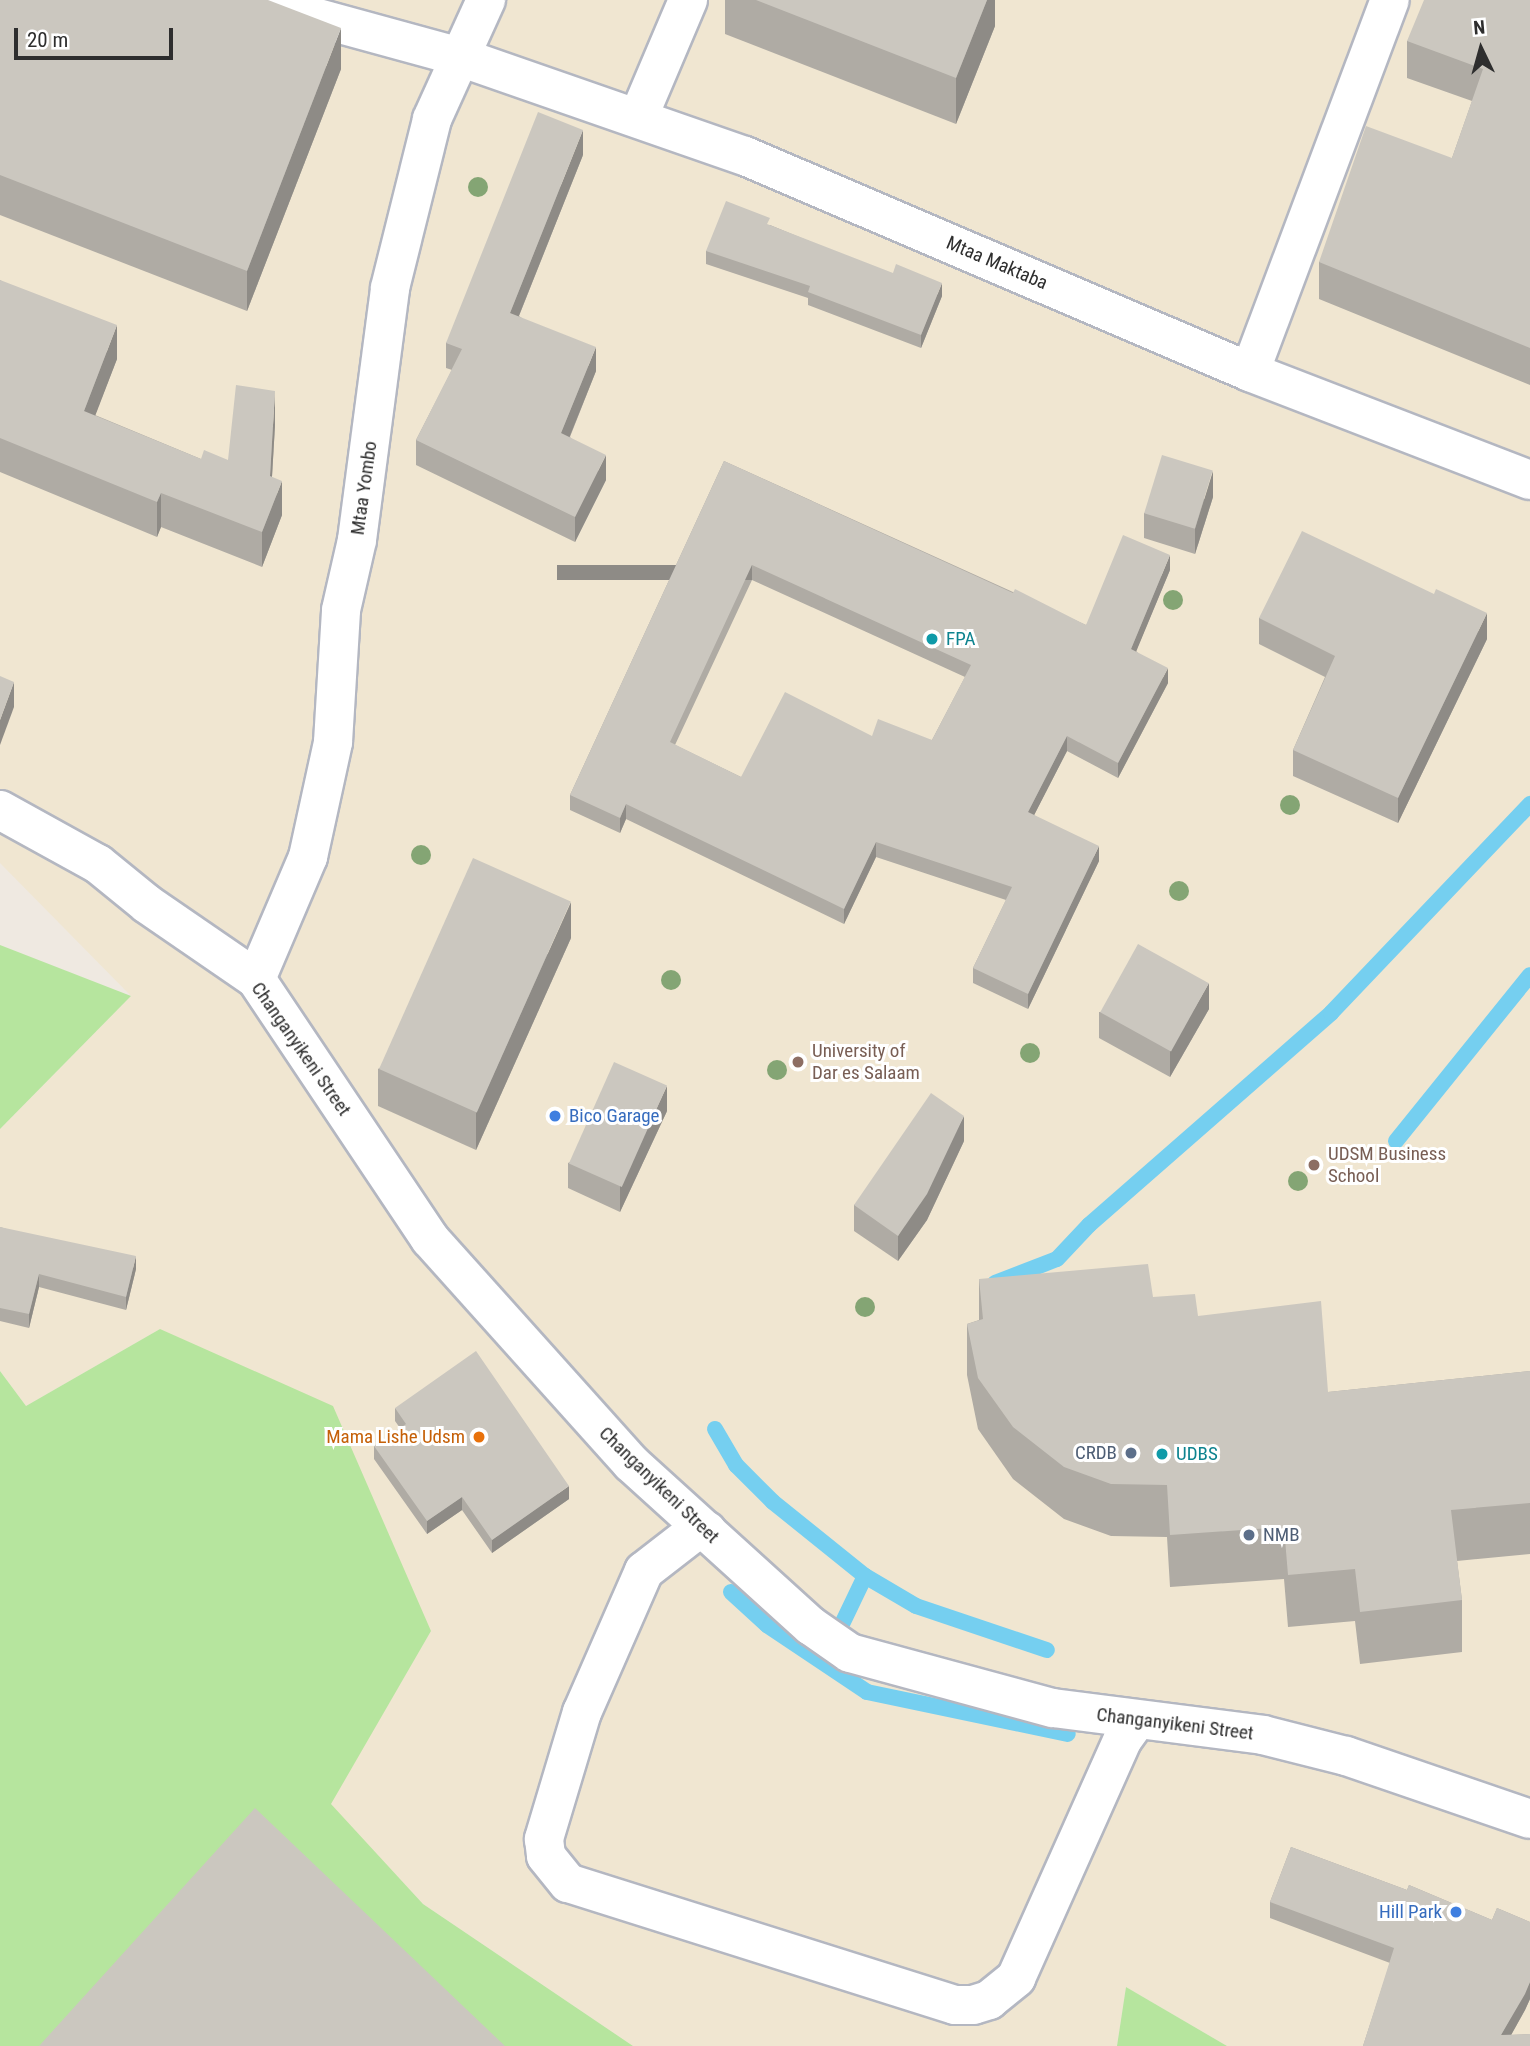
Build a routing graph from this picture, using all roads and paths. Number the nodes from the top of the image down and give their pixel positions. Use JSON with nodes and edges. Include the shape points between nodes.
{"nodes":[{"id":1,"x":252,"y":0,"type":"edge"},
{"id":2,"x":486,"y":0,"type":"edge"},
{"id":3,"x":688,"y":0,"type":"edge"},
{"id":4,"x":1390,"y":0,"type":"edge"},
{"id":5,"x":460,"y":57,"type":"junction"},
{"id":6,"x":638,"y":118,"type":"junction"},
{"id":7,"x":1250,"y":372,"type":"junction"},
{"id":8,"x":1530,"y":480,"type":"edge"},
{"id":9,"x":0,"y":810,"type":"edge"},
{"id":10,"x":256,"y":979,"type":"junction"},
{"id":11,"x":707,"y":1531,"type":"junction"},
{"id":12,"x":1137,"y":1720,"type":"junction"},
{"id":13,"x":1530,"y":1819,"type":"edge"}],
"edges":[{"from":1,"to":5,"type":"street","name":"Mtaa Maktaba"},
{"from":2,"to":5,"type":"street","name":"Mtaa Yombo"},
{"from":3,"to":6,"type":"street"},
{"from":4,"to":7,"type":"street"},
{"from":5,"to":6,"type":"street","name":"Mtaa Maktaba"},
{"from":5,"to":10,"type":"street","name":"Mtaa Yombo","via":[[432,119],[390,288],[357,540],[341,610],[333,743],[308,857]]},
{"from":6,"to":7,"type":"street","name":"Mtaa Maktaba","via":[[745,156]]},
{"from":7,"to":8,"type":"street","name":"Mtaa Maktaba"},
{"from":9,"to":10,"type":"street","name":"Changanyikeni Street","via":[[98,864],[147,904]]},
{"from":10,"to":11,"type":"street","name":"Changanyikeni Street","via":[[430,1239],[631,1463]]},
{"from":11,"to":12,"type":"street","name":"Changanyikeni Street","via":[[811,1626],[850,1653],[1007,1697]]},
{"from":11,"to":12,"type":"street","via":[[693,1533],[644,1571],[582,1712],[544,1839],[546,1856],[568,1883],[955,2005],[973,2005],[989,2000],[1016,1978],[1123,1739]]},
{"from":12,"to":13,"type":"street","name":"Changanyikeni Street","via":[[1264,1735],[1346,1756]]}]}
